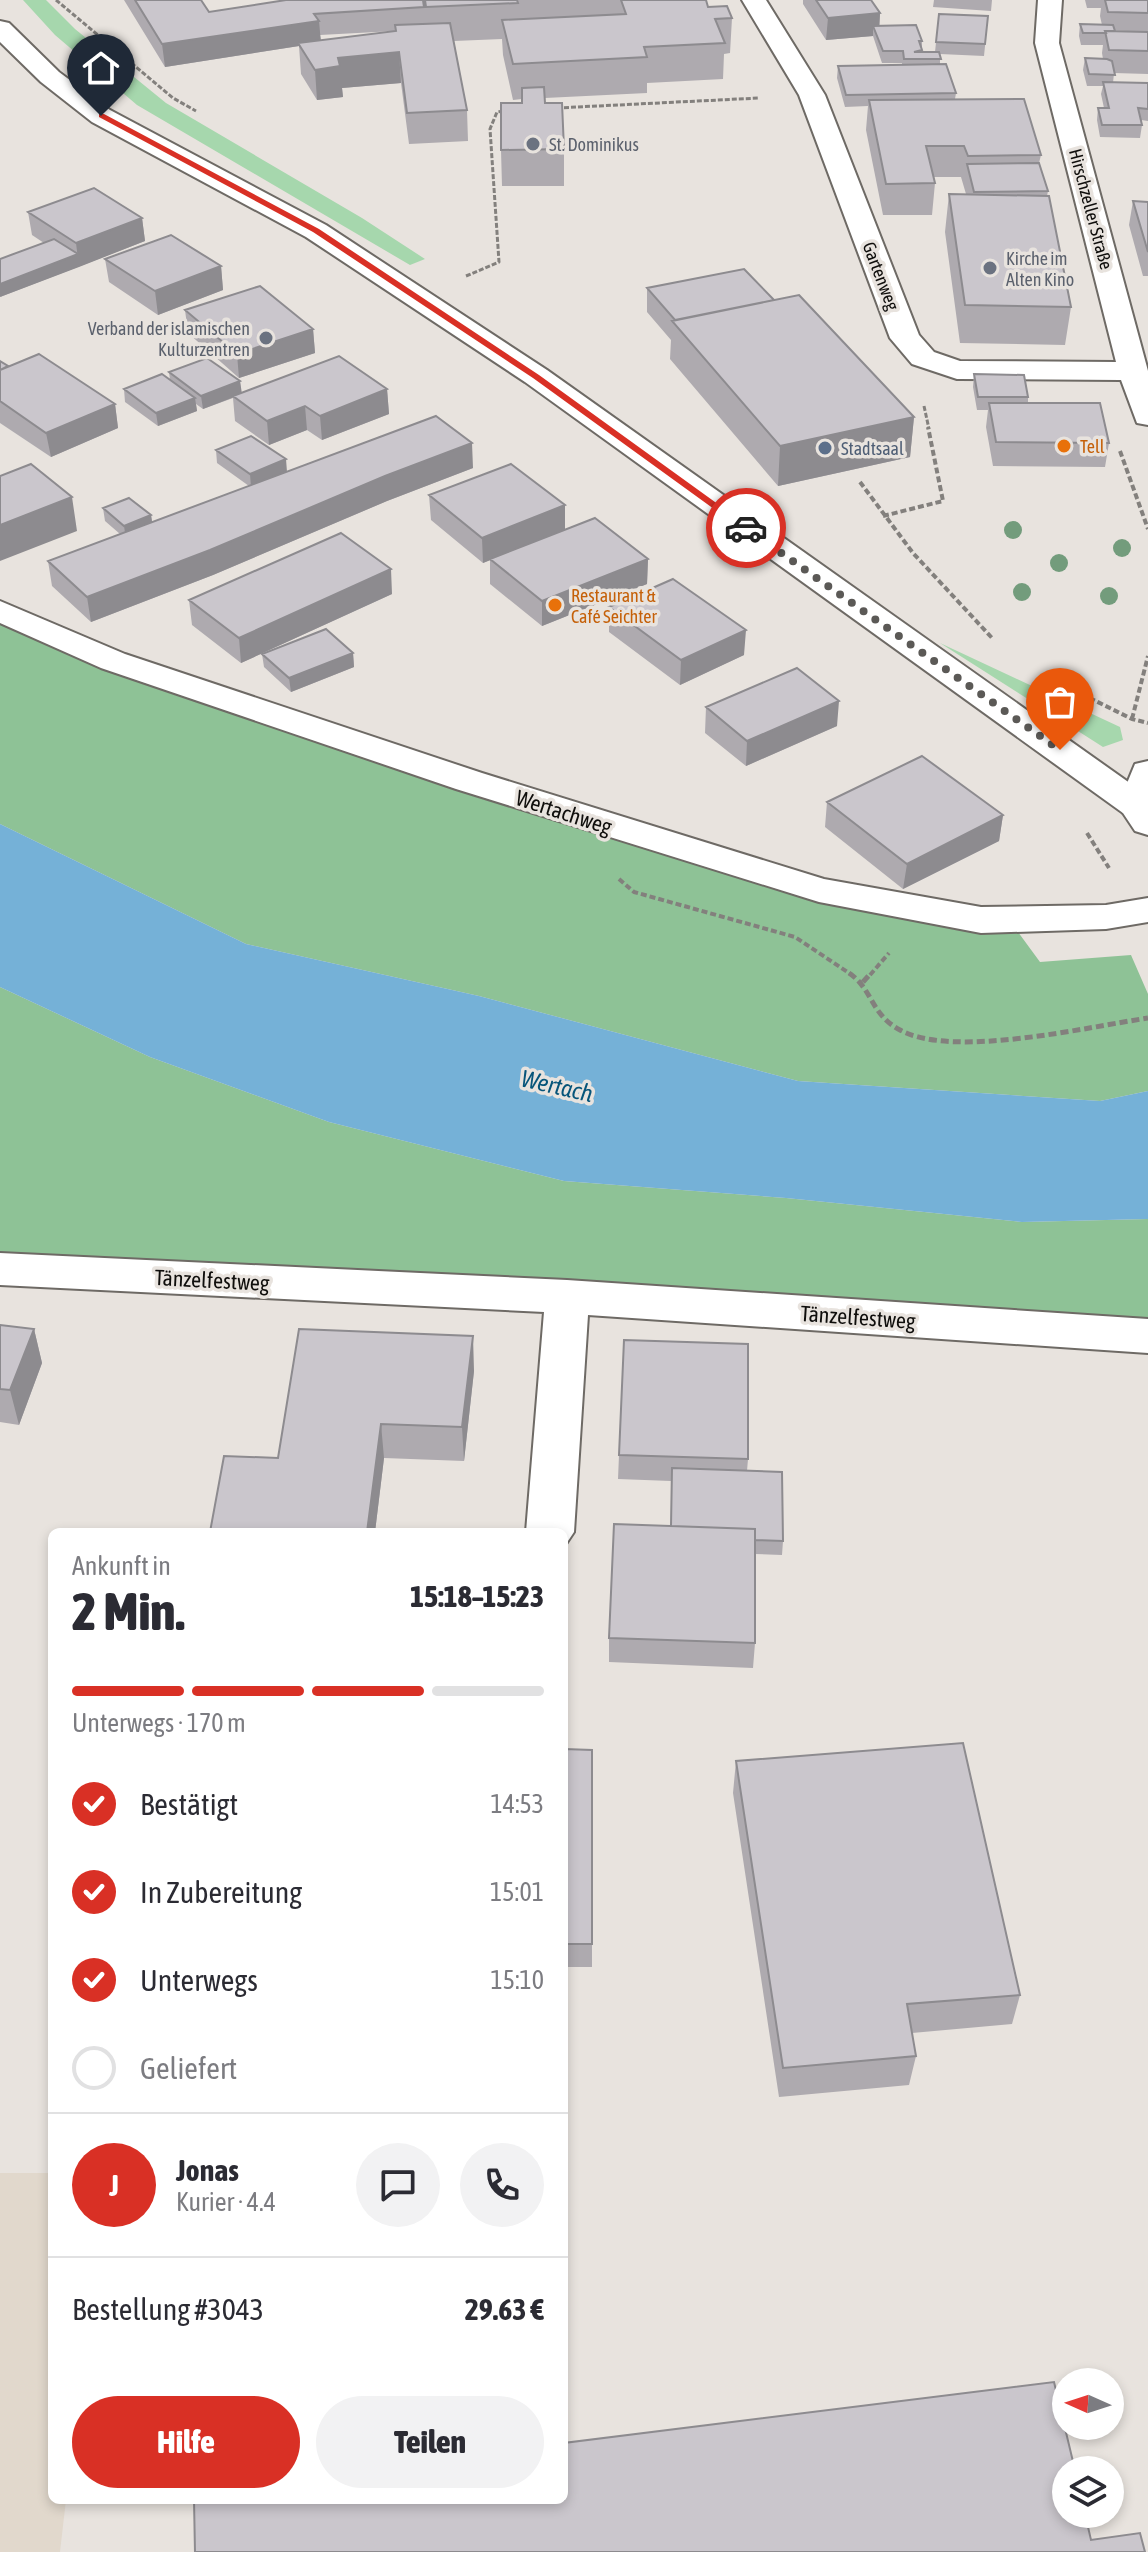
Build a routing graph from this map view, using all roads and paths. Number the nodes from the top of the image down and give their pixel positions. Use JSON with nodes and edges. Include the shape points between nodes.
{"nodes":[{"id":1,"x":754,"y":0,"type":"edge"},
{"id":2,"x":1050,"y":0,"type":"edge"},
{"id":3,"x":0,"y":28,"type":"edge"},
{"id":4,"x":812,"y":95,"type":"junction"},
{"id":5,"x":544,"y":109,"type":"edge"},
{"id":6,"x":513,"y":111,"type":"edge"},
{"id":7,"x":461,"y":278,"type":"dead end"},
{"id":8,"x":923,"y":358,"type":"junction"},
{"id":9,"x":1133,"y":371,"type":"junction"},
{"id":10,"x":1148,"y":416,"type":"edge"},
{"id":11,"x":860,"y":482,"type":"dead end"},
{"id":12,"x":883,"y":516,"type":"junction"},
{"id":13,"x":0,"y":611,"type":"edge"},
{"id":14,"x":1003,"y":649,"type":"dead end"},
{"id":15,"x":1148,"y":656,"type":"edge"},
{"id":16,"x":1148,"y":723,"type":"edge"},
{"id":17,"x":1144,"y":800,"type":"edge"},
{"id":18,"x":1148,"y":910,"type":"edge"},
{"id":19,"x":795,"y":937,"type":"dead end"},
{"id":20,"x":1148,"y":1018,"type":"edge"},
{"id":21,"x":0,"y":1269,"type":"edge"},
{"id":22,"x":567,"y":1297,"type":"junction"},
{"id":23,"x":1148,"y":1336,"type":"edge"},
{"id":24,"x":550,"y":1528,"type":"edge"}],
"edges":[{"from":1,"to":4,"type":"street","name":"Gartenweg"},
{"from":2,"to":9,"type":"street","name":"Hirschzeller Straße","via":[[1047,43]]},
{"from":3,"to":17,"type":"street","via":[[50,77],[101,116],[316,231],[536,376]]},
{"from":4,"to":5,"type":"path"},
{"from":4,"to":8,"type":"street","name":"Gartenweg","via":[[905,338]]},
{"from":6,"to":7,"type":"path","via":[[497,112],[490,129],[499,262]]},
{"from":8,"to":9,"type":"street","via":[[957,370]]},
{"from":8,"to":12,"type":"path","via":[[920,387],[943,501]]},
{"from":9,"to":10,"type":"street","name":"Hirschzeller Straße"},
{"from":11,"to":12,"type":"path"},
{"from":12,"to":14,"type":"path"},
{"from":13,"to":18,"type":"street","name":"Wertachweg","via":[[113,661],[469,781],[819,890],[981,920],[1106,917]]},
{"from":15,"to":16,"type":"path","via":[[1132,719]]},
{"from":19,"to":20,"type":"path","via":[[863,982],[873,1008],[899,1030],[930,1041],[988,1041]]},
{"from":21,"to":22,"type":"street","name":"Tänzelfestweg"},
{"from":22,"to":23,"type":"street","name":"Tänzelfestweg"},
{"from":22,"to":24,"type":"street"}]}
